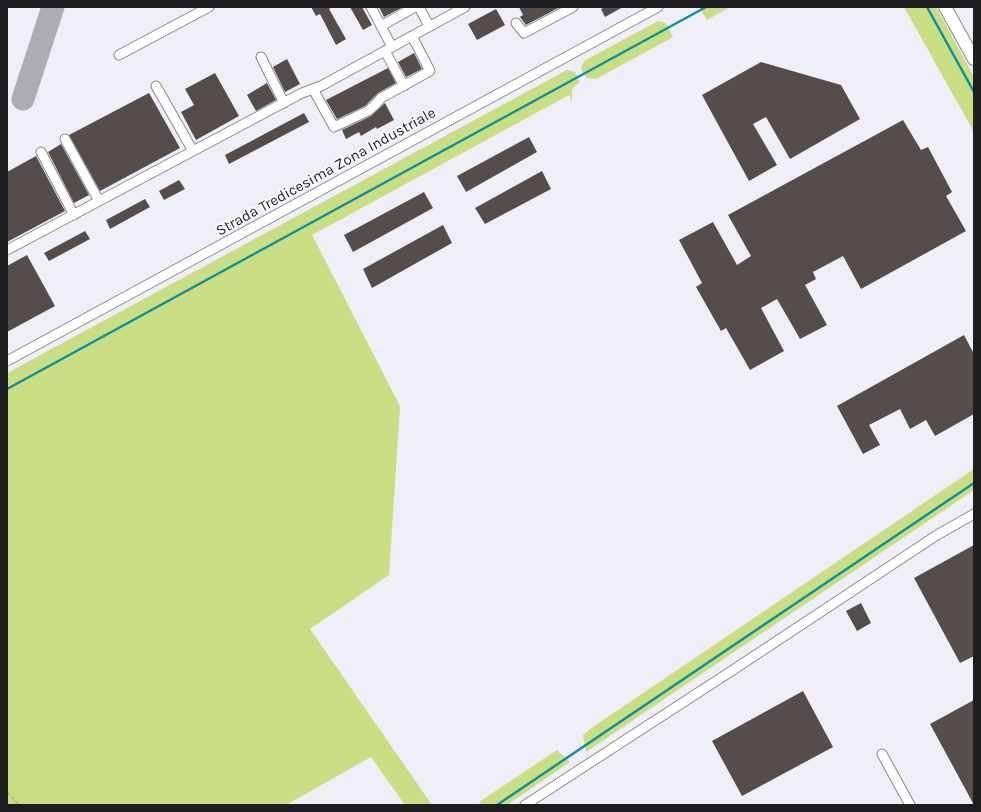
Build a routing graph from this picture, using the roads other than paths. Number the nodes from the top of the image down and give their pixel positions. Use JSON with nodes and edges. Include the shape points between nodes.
{"nodes":[{"id":1,"x":209,"y":7,"type":"edge"},
{"id":2,"x":371,"y":7,"type":"edge"},
{"id":3,"x":416,"y":7,"type":"edge"},
{"id":4,"x":419,"y":7,"type":"edge"},
{"id":5,"x":465,"y":7,"type":"edge"},
{"id":6,"x":573,"y":7,"type":"edge"},
{"id":7,"x":658,"y":7,"type":"edge"},
{"id":8,"x":945,"y":7,"type":"edge"},
{"id":9,"x":516,"y":23,"type":"dead end"},
{"id":10,"x":381,"y":26,"type":"junction"},
{"id":11,"x":429,"y":26,"type":"junction"},
{"id":12,"x":412,"y":36,"type":"junction"},
{"id":13,"x":970,"y":45,"type":"edge"},
{"id":14,"x":389,"y":49,"type":"junction"},
{"id":15,"x":119,"y":55,"type":"dead end"},
{"id":16,"x":261,"y":57,"type":"dead end"},
{"id":17,"x":974,"y":59,"type":"edge"},
{"id":18,"x":156,"y":86,"type":"dead end"},
{"id":19,"x":404,"y":86,"type":"junction"},
{"id":20,"x":314,"y":89,"type":"junction"},
{"id":21,"x":284,"y":103,"type":"junction"},
{"id":22,"x":65,"y":139,"type":"dead end"},
{"id":23,"x":193,"y":151,"type":"junction"},
{"id":24,"x":41,"y":152,"type":"dead end"},
{"id":25,"x":99,"y":201,"type":"junction"},
{"id":26,"x":74,"y":215,"type":"junction"},
{"id":27,"x":7,"y":250,"type":"edge"},
{"id":28,"x":7,"y":361,"type":"edge"},
{"id":29,"x":974,"y":514,"type":"edge"},
{"id":30,"x":882,"y":754,"type":"dead end"},
{"id":31,"x":525,"y":805,"type":"edge"},
{"id":32,"x":910,"y":805,"type":"edge"}],
"edges":[{"from":1,"to":15,"type":"street"},
{"from":2,"to":10,"type":"street"},
{"from":3,"to":10,"type":"street"},
{"from":4,"to":11,"type":"street"},
{"from":5,"to":11,"type":"street"},
{"from":6,"to":9,"type":"street","via":[[524,33]]},
{"from":7,"to":28,"type":"street","name":"Strada Tredicesima Zona Industriale"},
{"from":8,"to":13,"type":"main road"},
{"from":10,"to":14,"type":"street"},
{"from":11,"to":12,"type":"street"},
{"from":12,"to":14,"type":"street"},
{"from":12,"to":19,"type":"street","via":[[430,71]]},
{"from":13,"to":17,"type":"main road"},
{"from":14,"to":19,"type":"street"},
{"from":14,"to":20,"type":"street"},
{"from":16,"to":21,"type":"street"},
{"from":18,"to":23,"type":"street"},
{"from":19,"to":20,"type":"street","via":[[381,98],[368,111],[334,127]]},
{"from":20,"to":21,"type":"street"},
{"from":21,"to":23,"type":"street"},
{"from":22,"to":25,"type":"street"},
{"from":23,"to":25,"type":"street"},
{"from":24,"to":26,"type":"street"},
{"from":25,"to":26,"type":"street"},
{"from":26,"to":27,"type":"street"},
{"from":29,"to":31,"type":"street","via":[[937,535]]},
{"from":30,"to":32,"type":"street"}]}
